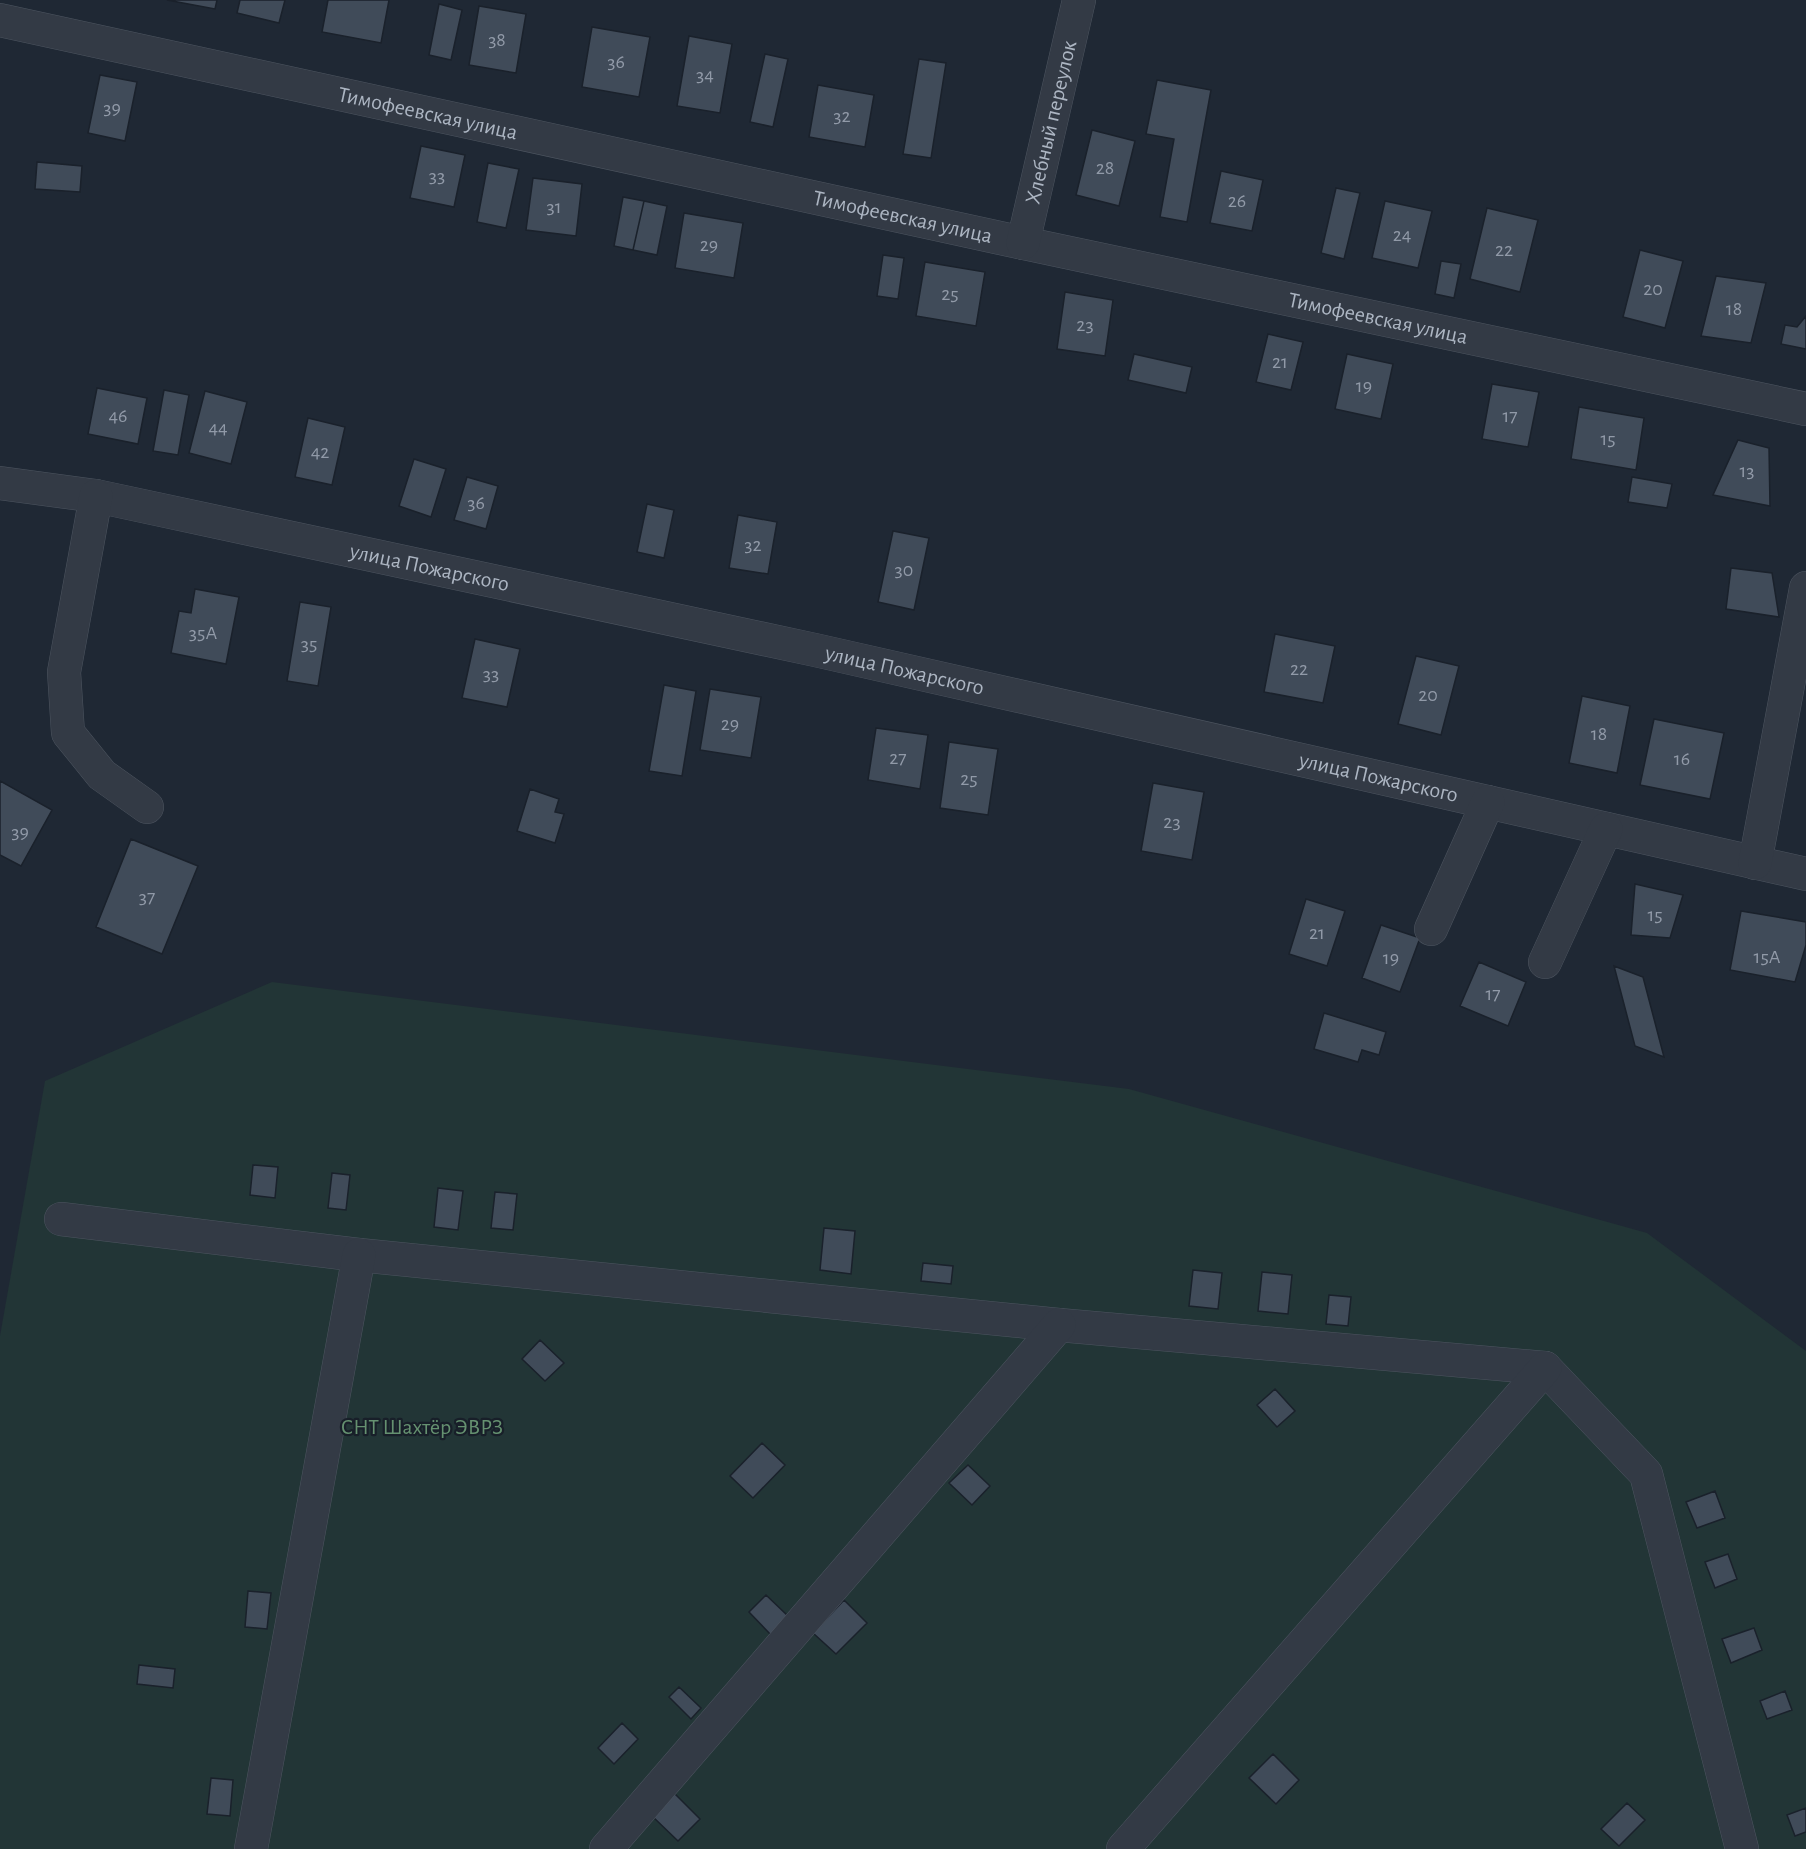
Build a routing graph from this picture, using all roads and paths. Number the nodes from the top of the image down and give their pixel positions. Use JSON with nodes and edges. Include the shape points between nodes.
{"nodes":[{"id":1,"x":1079,"y":0,"type":"edge"},
{"id":2,"x":0,"y":20,"type":"edge"},
{"id":3,"x":1023,"y":243,"type":"junction"},
{"id":4,"x":1806,"y":409,"type":"edge"},
{"id":5,"x":0,"y":483,"type":"edge"},
{"id":6,"x":96,"y":496,"type":"junction"},
{"id":7,"x":1806,"y":588,"type":"edge"},
{"id":8,"x":1488,"y":802,"type":"junction"},
{"id":9,"x":147,"y":807,"type":"dead end"},
{"id":10,"x":1606,"y":829,"type":"junction"},
{"id":11,"x":1755,"y":862,"type":"junction"},
{"id":12,"x":1806,"y":874,"type":"edge"},
{"id":13,"x":1431,"y":929,"type":"dead end"},
{"id":14,"x":1545,"y":962,"type":"dead end"},
{"id":15,"x":61,"y":1219,"type":"dead end"},
{"id":16,"x":359,"y":1255,"type":"junction"},
{"id":17,"x":1059,"y":1325,"type":"junction"},
{"id":18,"x":1545,"y":1368,"type":"junction"},
{"id":19,"x":251,"y":1849,"type":"edge"},
{"id":20,"x":606,"y":1849,"type":"edge"},
{"id":21,"x":1123,"y":1849,"type":"edge"},
{"id":22,"x":1742,"y":1849,"type":"edge"}],
"edges":[{"from":1,"to":3,"type":"street","name":"Хлебный переулок"},
{"from":2,"to":3,"type":"street","name":"Тимофеевская улица"},
{"from":3,"to":4,"type":"street","name":"Тимофеевская улица"},
{"from":5,"to":6,"type":"street","name":"улица Пожарского"},
{"from":6,"to":8,"type":"street","name":"улица Пожарского","via":[[826,652]]},
{"from":6,"to":9,"type":"street","via":[[64,672],[68,733],[102,774]]},
{"from":7,"to":11,"type":"street"},
{"from":8,"to":10,"type":"street","name":"улица Пожарского"},
{"from":8,"to":13,"type":"street"},
{"from":10,"to":11,"type":"street","name":"улица Пожарского"},
{"from":10,"to":14,"type":"street"},
{"from":11,"to":12,"type":"street","name":"улица Пожарского"},
{"from":15,"to":16,"type":"street"},
{"from":16,"to":17,"type":"street"},
{"from":16,"to":19,"type":"street"},
{"from":17,"to":18,"type":"street"},
{"from":17,"to":20,"type":"street"},
{"from":18,"to":21,"type":"street"},
{"from":18,"to":22,"type":"street","via":[[1647,1474]]}]}
